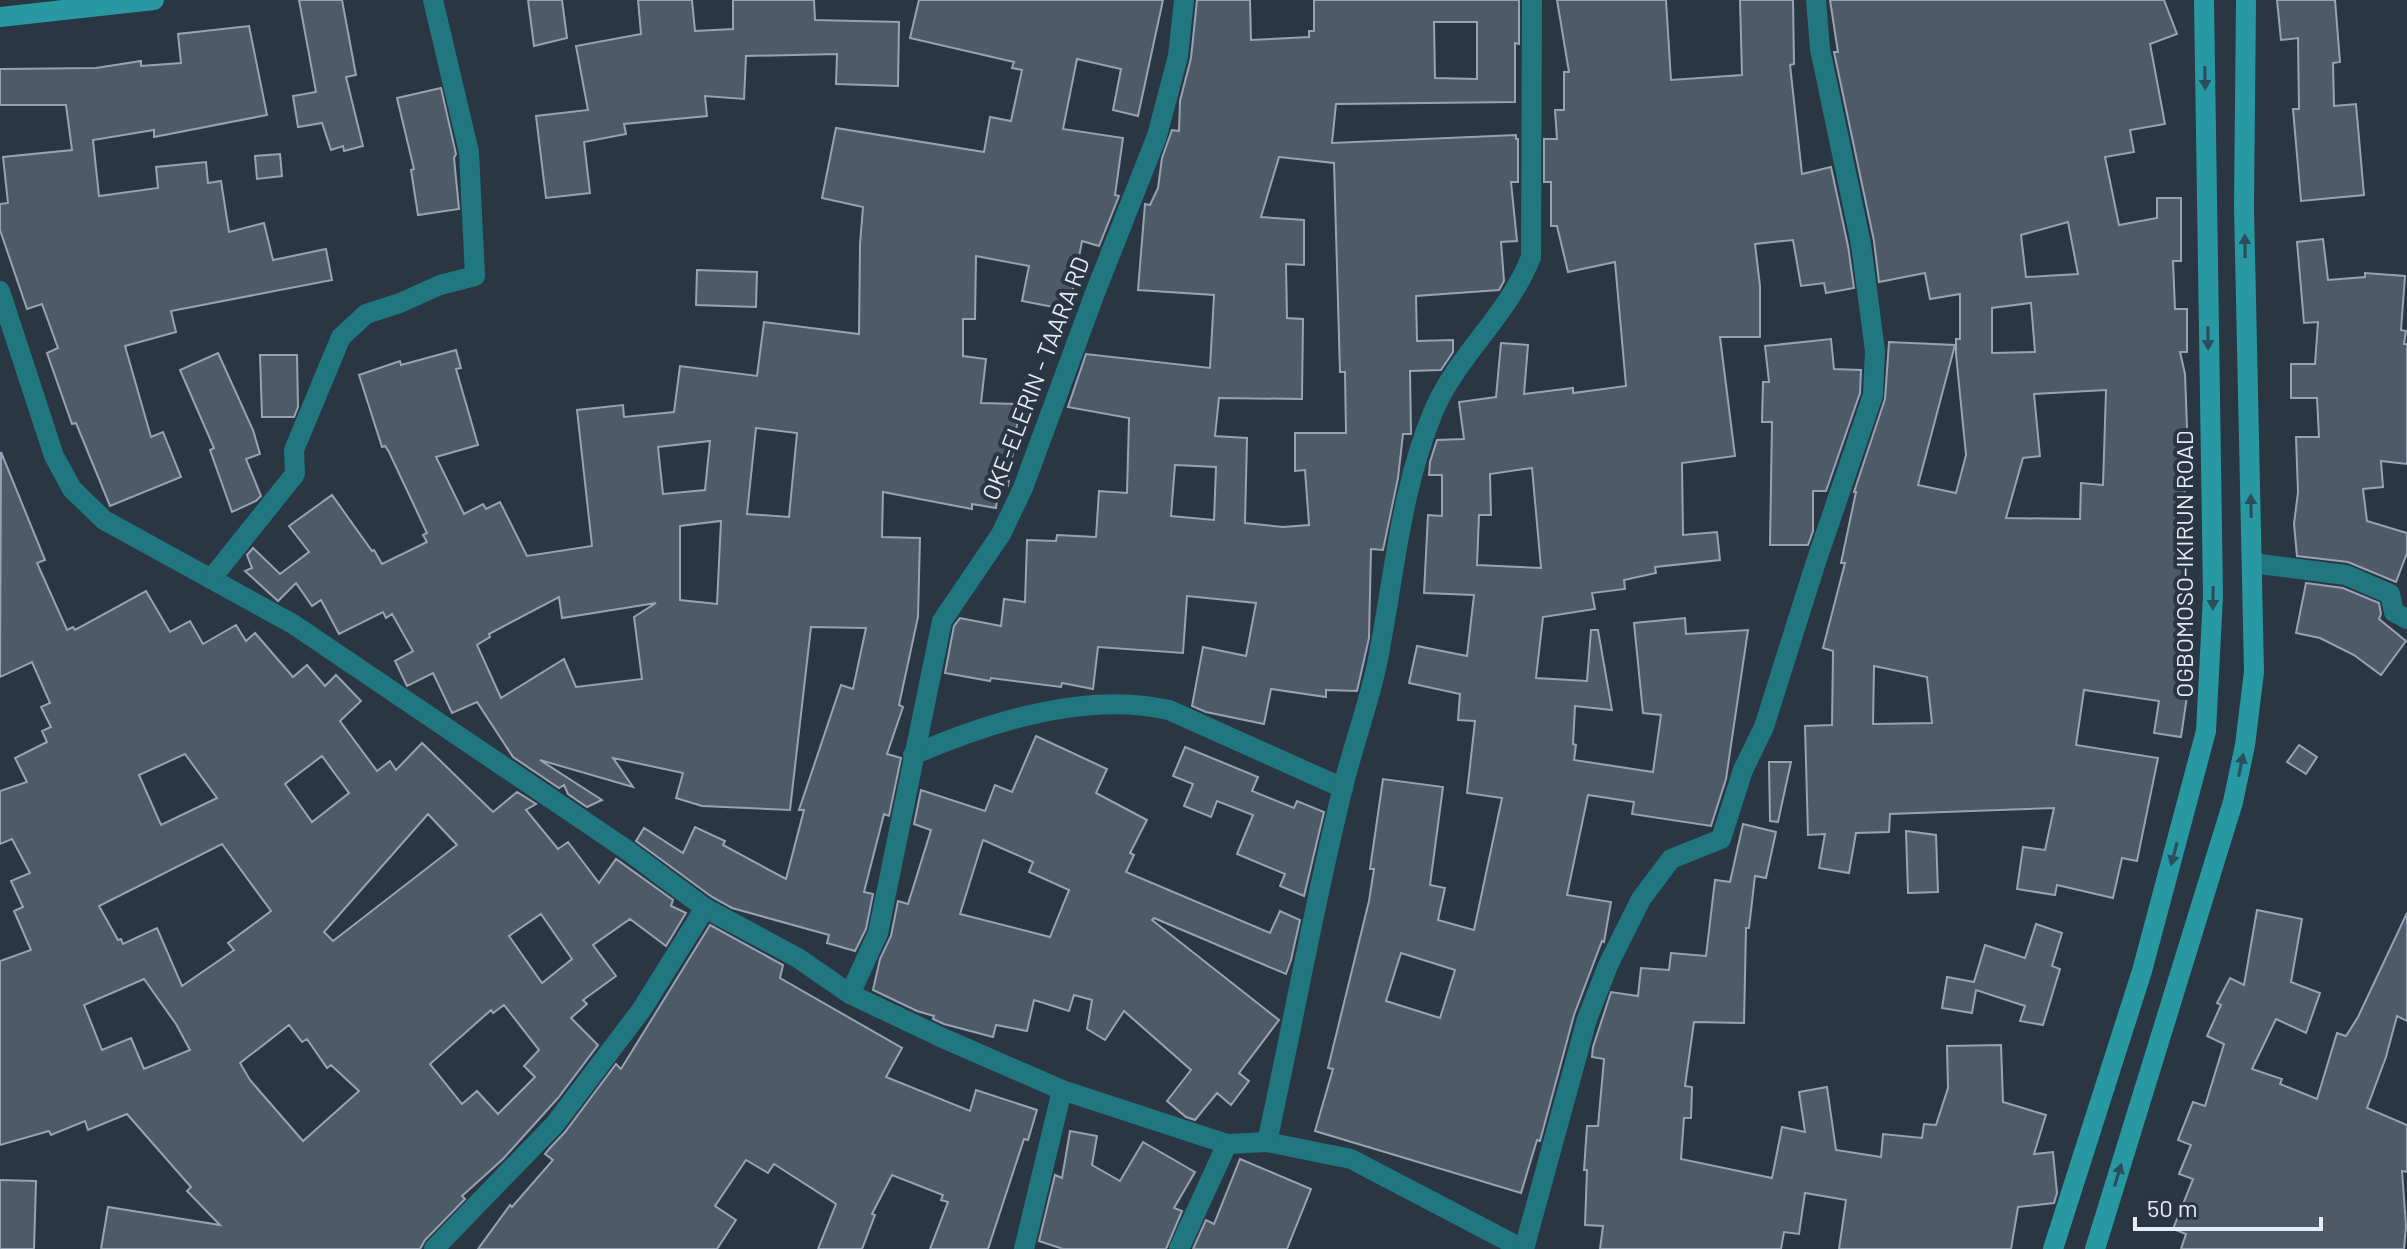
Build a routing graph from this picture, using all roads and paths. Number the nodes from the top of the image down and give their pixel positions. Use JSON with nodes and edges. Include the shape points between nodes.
{"nodes":[{"id":1,"x":154,"y":0,"type":"edge"},
{"id":2,"x":433,"y":0,"type":"edge"},
{"id":3,"x":1184,"y":0,"type":"edge"},
{"id":4,"x":1532,"y":0,"type":"edge"},
{"id":5,"x":1816,"y":0,"type":"edge"},
{"id":6,"x":2204,"y":0,"type":"edge"},
{"id":7,"x":2246,"y":0,"type":"edge"},
{"id":8,"x":0,"y":17,"type":"edge"},
{"id":9,"x":0,"y":291,"type":"edge"},
{"id":10,"x":2252,"y":563,"type":"junction"},
{"id":11,"x":211,"y":579,"type":"junction"},
{"id":12,"x":2407,"y":619,"type":"edge"},
{"id":13,"x":913,"y":755,"type":"junction"},
{"id":14,"x":1343,"y":788,"type":"junction"},
{"id":15,"x":705,"y":908,"type":"junction"},
{"id":16,"x":850,"y":994,"type":"junction"},
{"id":17,"x":1062,"y":1090,"type":"junction"},
{"id":18,"x":1267,"y":1142,"type":"junction"},
{"id":19,"x":1227,"y":1144,"type":"junction"},
{"id":20,"x":434,"y":1249,"type":"edge"},
{"id":21,"x":1024,"y":1249,"type":"edge"},
{"id":22,"x":1179,"y":1249,"type":"edge"},
{"id":23,"x":1524,"y":1249,"type":"edge"},
{"id":24,"x":2053,"y":1249,"type":"edge"},
{"id":25,"x":2095,"y":1249,"type":"edge"}],
"edges":[{"from":1,"to":8,"type":"main road"},
{"from":2,"to":11,"type":"street","via":[[469,152],[475,276],[366,314],[341,337],[294,450],[295,474]]},
{"from":3,"to":13,"type":"street","name":"OKE-ELERIN - TAARA RD","via":[[1178,56],[1157,136],[1023,488],[1001,534],[942,621]]},
{"from":4,"to":14,"type":"street","via":[[1531,257],[1521,283],[1434,409],[1407,501],[1376,667]]},
{"from":5,"to":23,"type":"street","via":[[1820,49],[1861,244],[1875,351],[1873,395],[1764,727],[1743,770],[1721,839],[1671,859],[1641,899],[1609,963],[1587,1019]]},
{"from":6,"to":24,"type":"main road","name":"OGBOMOSO-IKIRUN ROAD","one_way":true,"via":[[2213,596],[2206,731],[2142,971]]},
{"from":10,"to":7,"type":"main road","one_way":true,"via":[[2244,207]]},
{"from":9,"to":11,"type":"street","via":[[54,456],[72,489],[104,520]]},
{"from":10,"to":12,"type":"street","via":[[2346,575],[2390,594],[2394,612]]},
{"from":25,"to":10,"type":"main road","one_way":true,"via":[[2233,802],[2254,672]]},
{"from":11,"to":15,"type":"street","via":[[293,624]]},
{"from":13,"to":14,"type":"street","via":[[996,724],[1091,704],[1143,704],[1169,710]]},
{"from":13,"to":16,"type":"street","name":"OKE-ELERIN - TAARA RD","via":[[878,933]]},
{"from":14,"to":18,"type":"street"},
{"from":15,"to":16,"type":"street","via":[[798,958]]},
{"from":15,"to":20,"type":"street","via":[[642,1009],[555,1124]]},
{"from":16,"to":17,"type":"street"},
{"from":17,"to":19,"type":"street"},
{"from":17,"to":21,"type":"street"},
{"from":18,"to":19,"type":"street"},
{"from":18,"to":23,"type":"street","via":[[1351,1159]]},
{"from":19,"to":22,"type":"street"}]}
